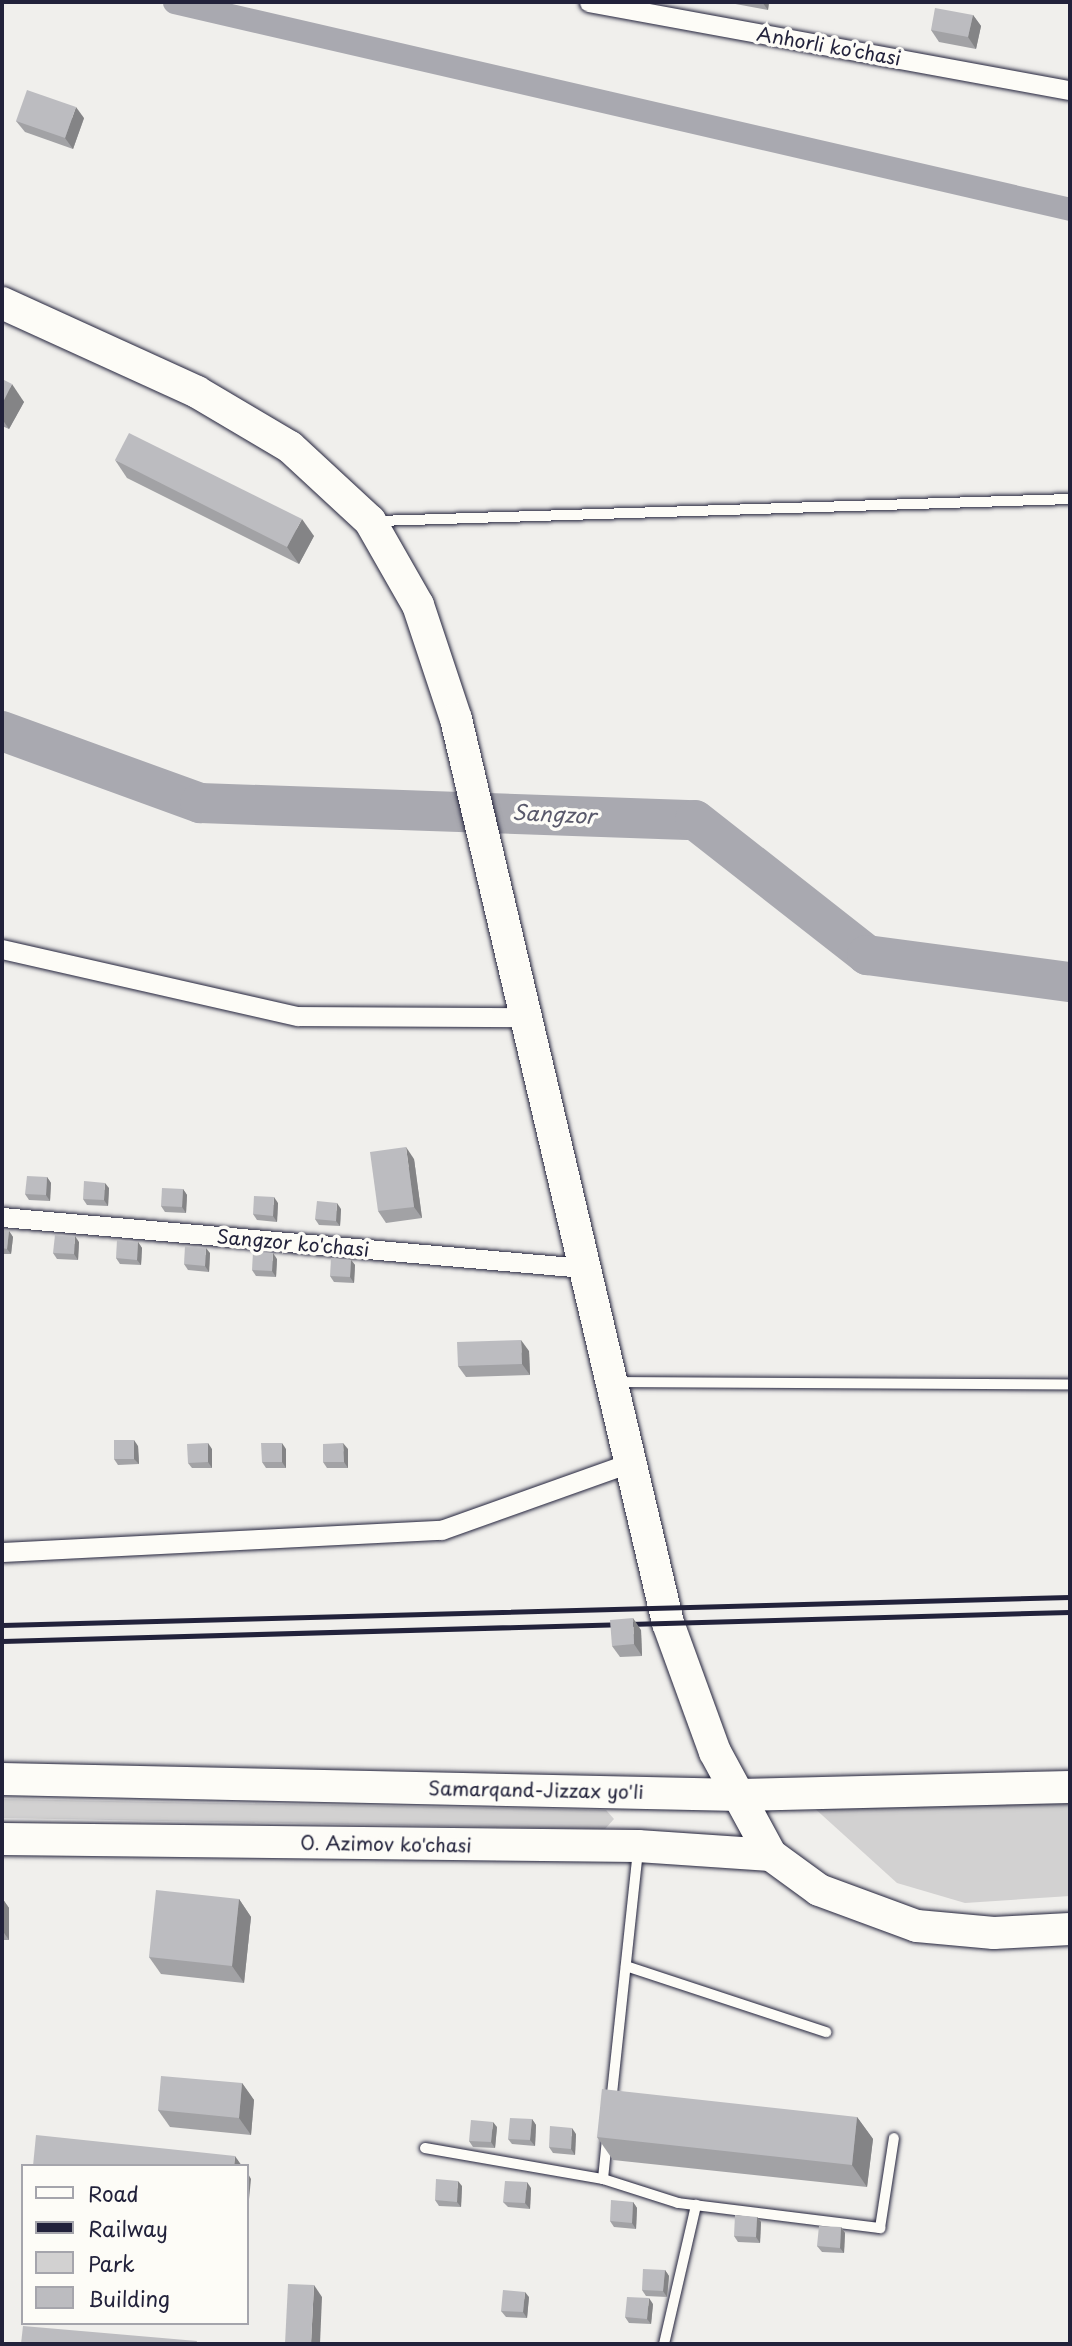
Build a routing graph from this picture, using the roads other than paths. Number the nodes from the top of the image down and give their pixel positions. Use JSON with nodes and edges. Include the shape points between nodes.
{"nodes":[{"id":1,"x":589,"y":2,"type":"edge"},
{"id":2,"x":1070,"y":90,"type":"edge"},
{"id":3,"x":2,"y":303,"type":"edge"},
{"id":4,"x":1070,"y":499,"type":"edge"},
{"id":5,"x":370,"y":521,"type":"junction"},
{"id":6,"x":2,"y":949,"type":"edge"},
{"id":7,"x":525,"y":1017,"type":"junction"},
{"id":8,"x":2,"y":1217,"type":"edge"},
{"id":9,"x":584,"y":1268,"type":"junction"},
{"id":10,"x":610,"y":1382,"type":"junction"},
{"id":11,"x":1070,"y":1384,"type":"edge"},
{"id":12,"x":629,"y":1463,"type":"junction"},
{"id":13,"x":2,"y":1552,"type":"edge"},
{"id":14,"x":2,"y":1779,"type":"edge"},
{"id":15,"x":1070,"y":1787,"type":"edge"},
{"id":16,"x":740,"y":1795,"type":"junction"},
{"id":17,"x":2,"y":1839,"type":"edge"},
{"id":18,"x":638,"y":1846,"type":"junction"},
{"id":19,"x":771,"y":1856,"type":"junction"},
{"id":20,"x":1070,"y":1929,"type":"edge"},
{"id":21,"x":626,"y":1966,"type":"junction"},
{"id":22,"x":826,"y":2032,"type":"dead end"},
{"id":23,"x":610,"y":2112,"type":"edge"},
{"id":24,"x":609,"y":2126,"type":"edge"},
{"id":25,"x":894,"y":2138,"type":"dead end"},
{"id":26,"x":425,"y":2148,"type":"dead end"},
{"id":27,"x":603,"y":2179,"type":"junction"},
{"id":28,"x":696,"y":2205,"type":"junction"},
{"id":29,"x":664,"y":2344,"type":"edge"}],
"edges":[{"from":1,"to":2,"type":"street","name":"Anhorli ko'chasi"},
{"from":3,"to":5,"type":"main road","via":[[245,418],[329,478]]},
{"from":4,"to":5,"type":"lane"},
{"from":5,"to":7,"type":"main road","via":[[422,615],[456,719]]},
{"from":6,"to":7,"type":"street","via":[[298,1016]]},
{"from":7,"to":9,"type":"main road"},
{"from":8,"to":9,"type":"street","name":"Sangzor ko'chasi"},
{"from":9,"to":10,"type":"main road"},
{"from":10,"to":11,"type":"lane"},
{"from":10,"to":12,"type":"main road"},
{"from":12,"to":13,"type":"street","via":[[441,1530]]},
{"from":12,"to":16,"type":"main road","via":[[668,1623],[715,1752]]},
{"from":14,"to":16,"type":"main road","name":"Samarqand-Jizzax yo'li"},
{"from":15,"to":16,"type":"main road","name":"Samarqand-Jizzax yo'li"},
{"from":16,"to":19,"type":"main road"},
{"from":17,"to":18,"type":"main road","name":"O. Azimov ko'chasi"},
{"from":18,"to":19,"type":"main road","name":"O. Azimov ko'chasi"},
{"from":18,"to":21,"type":"lane"},
{"from":19,"to":20,"type":"main road","via":[[819,1890],[917,1926],[993,1933]]},
{"from":21,"to":22,"type":"lane"},
{"from":21,"to":23,"type":"lane"},
{"from":24,"to":27,"type":"lane"},
{"from":25,"to":28,"type":"lane","via":[[880,2228]]},
{"from":26,"to":27,"type":"lane"},
{"from":27,"to":28,"type":"lane"},
{"from":28,"to":29,"type":"lane"}]}
